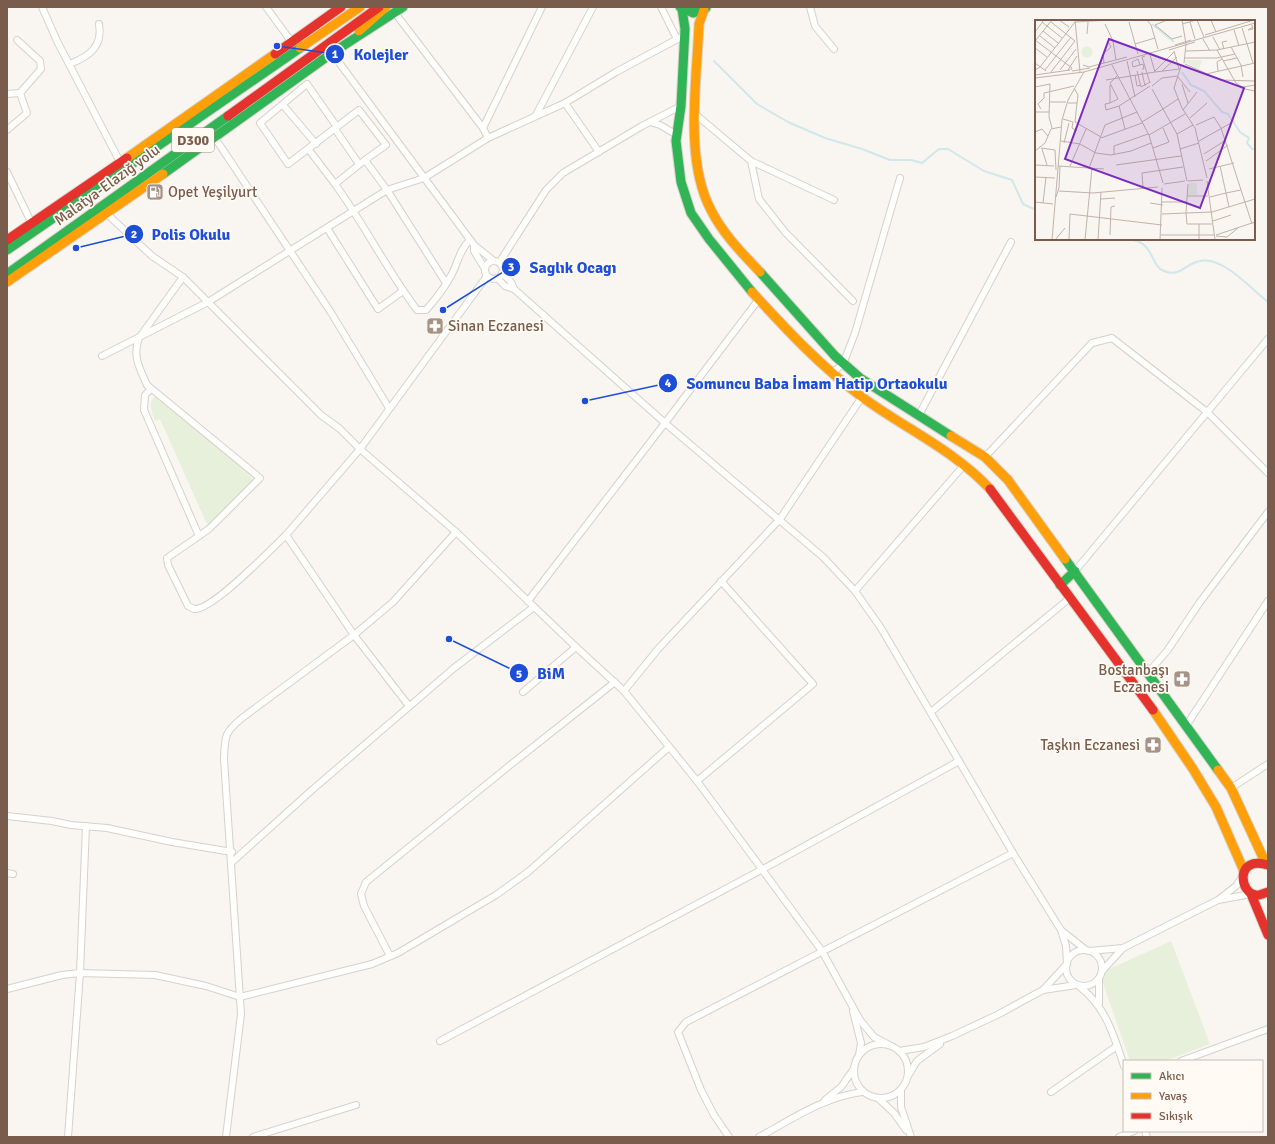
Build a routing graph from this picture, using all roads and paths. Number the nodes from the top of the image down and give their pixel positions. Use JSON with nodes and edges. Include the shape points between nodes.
{"nodes":[{"id":1,"x":42,"y":7,"type":"edge"},
{"id":2,"x":266,"y":7,"type":"edge"},
{"id":3,"x":341,"y":7,"type":"edge"},
{"id":4,"x":360,"y":7,"type":"edge"},
{"id":5,"x":379,"y":7,"type":"edge"},
{"id":6,"x":386,"y":7,"type":"edge"},
{"id":7,"x":403,"y":7,"type":"edge"},
{"id":8,"x":542,"y":7,"type":"edge"},
{"id":9,"x":593,"y":7,"type":"edge"},
{"id":10,"x":661,"y":7,"type":"edge"},
{"id":11,"x":810,"y":7,"type":"edge"},
{"id":12,"x":681,"y":8,"type":"edge"},
{"id":13,"x":705,"y":8,"type":"edge"},
{"id":14,"x":395,"y":13,"type":"junction"},
{"id":15,"x":99,"y":24,"type":"dead end"},
{"id":16,"x":681,"y":37,"type":"junction"},
{"id":17,"x":17,"y":40,"type":"dead end"},
{"id":18,"x":291,"y":41,"type":"junction"},
{"id":19,"x":834,"y":49,"type":"dead end"},
{"id":20,"x":332,"y":54,"type":"junction"},
{"id":21,"x":70,"y":64,"type":"junction"},
{"id":22,"x":20,"y":93,"type":"junction"},
{"id":23,"x":7,"y":94,"type":"edge"},
{"id":24,"x":565,"y":103,"type":"junction"},
{"id":25,"x":284,"y":105,"type":"junction"},
{"id":26,"x":681,"y":106,"type":"junction"},
{"id":27,"x":196,"y":111,"type":"junction"},
{"id":28,"x":536,"y":114,"type":"junction"},
{"id":29,"x":695,"y":114,"type":"junction"},
{"id":30,"x":650,"y":122,"type":"junction"},
{"id":31,"x":336,"y":128,"type":"junction"},
{"id":32,"x":483,"y":128,"type":"junction"},
{"id":33,"x":7,"y":130,"type":"edge"},
{"id":34,"x":677,"y":135,"type":"junction"},
{"id":35,"x":215,"y":138,"type":"junction"},
{"id":36,"x":488,"y":138,"type":"junction"},
{"id":37,"x":316,"y":144,"type":"junction"},
{"id":38,"x":309,"y":150,"type":"junction"},
{"id":39,"x":599,"y":152,"type":"junction"},
{"id":40,"x":365,"y":160,"type":"junction"},
{"id":41,"x":751,"y":161,"type":"junction"},
{"id":42,"x":120,"y":162,"type":"junction"},
{"id":43,"x":359,"y":164,"type":"junction"},
{"id":44,"x":7,"y":172,"type":"edge"},
{"id":45,"x":424,"y":178,"type":"junction"},
{"id":46,"x":900,"y":178,"type":"dead end"},
{"id":47,"x":335,"y":184,"type":"junction"},
{"id":48,"x":387,"y":190,"type":"junction"},
{"id":49,"x":95,"y":191,"type":"junction"},
{"id":50,"x":834,"y":200,"type":"dead end"},
{"id":51,"x":354,"y":211,"type":"junction"},
{"id":52,"x":107,"y":214,"type":"junction"},
{"id":53,"x":32,"y":224,"type":"junction"},
{"id":54,"x":327,"y":228,"type":"junction"},
{"id":55,"x":1011,"y":242,"type":"dead end"},
{"id":56,"x":472,"y":243,"type":"junction"},
{"id":57,"x":7,"y":248,"type":"edge"},
{"id":58,"x":289,"y":251,"type":"junction"},
{"id":59,"x":496,"y":262,"type":"junction"},
{"id":60,"x":486,"y":272,"type":"junction"},
{"id":61,"x":502,"y":273,"type":"junction"},
{"id":62,"x":7,"y":274,"type":"edge"},
{"id":63,"x":183,"y":277,"type":"junction"},
{"id":64,"x":497,"y":278,"type":"junction"},
{"id":65,"x":7,"y":282,"type":"edge"},
{"id":66,"x":446,"y":283,"type":"junction"},
{"id":67,"x":514,"y":290,"type":"junction"},
{"id":68,"x":403,"y":291,"type":"junction"},
{"id":69,"x":759,"y":299,"type":"junction"},
{"id":70,"x":853,"y":301,"type":"dead end"},
{"id":71,"x":208,"y":302,"type":"junction"},
{"id":72,"x":139,"y":338,"type":"junction"},
{"id":73,"x":1268,"y":339,"type":"edge"},
{"id":74,"x":102,"y":356,"type":"dead end"},
{"id":75,"x":843,"y":364,"type":"junction"},
{"id":76,"x":832,"y":373,"type":"junction"},
{"id":77,"x":147,"y":385,"type":"junction"},
{"id":78,"x":862,"y":398,"type":"junction"},
{"id":79,"x":389,"y":408,"type":"junction"},
{"id":80,"x":1207,"y":412,"type":"junction"},
{"id":81,"x":919,"y":415,"type":"junction"},
{"id":82,"x":665,"y":423,"type":"junction"},
{"id":83,"x":360,"y":449,"type":"junction"},
{"id":84,"x":984,"y":457,"type":"junction"},
{"id":85,"x":964,"y":465,"type":"junction"},
{"id":86,"x":1268,"y":473,"type":"edge"},
{"id":87,"x":1268,"y":512,"type":"edge"},
{"id":88,"x":780,"y":519,"type":"junction"},
{"id":89,"x":456,"y":532,"type":"junction"},
{"id":90,"x":286,"y":535,"type":"junction"},
{"id":91,"x":199,"y":536,"type":"junction"},
{"id":92,"x":1075,"y":571,"type":"junction"},
{"id":93,"x":721,"y":581,"type":"junction"},
{"id":94,"x":1060,"y":584,"type":"junction"},
{"id":95,"x":855,"y":591,"type":"junction"},
{"id":96,"x":1070,"y":598,"type":"junction"},
{"id":97,"x":528,"y":601,"type":"junction"},
{"id":98,"x":1268,"y":601,"type":"edge"},
{"id":99,"x":534,"y":607,"type":"junction"},
{"id":100,"x":354,"y":635,"type":"junction"},
{"id":101,"x":576,"y":647,"type":"junction"},
{"id":102,"x":1147,"y":674,"type":"junction"},
{"id":103,"x":615,"y":682,"type":"junction"},
{"id":104,"x":624,"y":691,"type":"junction"},
{"id":105,"x":523,"y":692,"type":"dead end"},
{"id":106,"x":409,"y":706,"type":"junction"},
{"id":107,"x":931,"y":712,"type":"junction"},
{"id":108,"x":1186,"y":726,"type":"junction"},
{"id":109,"x":669,"y":747,"type":"junction"},
{"id":110,"x":959,"y":761,"type":"junction"},
{"id":111,"x":1268,"y":764,"type":"edge"},
{"id":112,"x":697,"y":781,"type":"junction"},
{"id":113,"x":1231,"y":788,"type":"junction"},
{"id":114,"x":7,"y":816,"type":"edge"},
{"id":115,"x":86,"y":826,"type":"junction"},
{"id":116,"x":232,"y":852,"type":"junction"},
{"id":117,"x":1013,"y":853,"type":"junction"},
{"id":118,"x":232,"y":862,"type":"junction"},
{"id":119,"x":1267,"y":865,"type":"edge"},
{"id":120,"x":763,"y":869,"type":"junction"},
{"id":121,"x":1243,"y":874,"type":"junction"},
{"id":122,"x":1268,"y":892,"type":"edge"},
{"id":123,"x":1251,"y":894,"type":"junction"},
{"id":124,"x":1218,"y":900,"type":"junction"},
{"id":125,"x":1061,"y":930,"type":"junction"},
{"id":126,"x":1268,"y":935,"type":"edge"},
{"id":127,"x":1124,"y":948,"type":"junction"},
{"id":128,"x":822,"y":951,"type":"junction"},
{"id":129,"x":1088,"y":951,"type":"junction"},
{"id":130,"x":390,"y":956,"type":"junction"},
{"id":131,"x":1067,"y":963,"type":"junction"},
{"id":132,"x":1102,"y":971,"type":"junction"},
{"id":133,"x":80,"y":974,"type":"junction"},
{"id":134,"x":1099,"y":979,"type":"junction"},
{"id":135,"x":1078,"y":986,"type":"junction"},
{"id":136,"x":7,"y":989,"type":"edge"},
{"id":137,"x":1043,"y":990,"type":"junction"},
{"id":138,"x":240,"y":997,"type":"junction"},
{"id":139,"x":851,"y":1004,"type":"junction"},
{"id":140,"x":1098,"y":1004,"type":"junction"},
{"id":141,"x":1268,"y":1029,"type":"edge"},
{"id":142,"x":952,"y":1036,"type":"junction"},
{"id":143,"x":440,"y":1041,"type":"dead end"},
{"id":144,"x":889,"y":1045,"type":"junction"},
{"id":145,"x":1117,"y":1046,"type":"junction"},
{"id":146,"x":899,"y":1051,"type":"junction"},
{"id":147,"x":858,"y":1056,"type":"junction"},
{"id":148,"x":1183,"y":1060,"type":"edge"},
{"id":149,"x":1123,"y":1063,"type":"edge"},
{"id":150,"x":854,"y":1070,"type":"junction"},
{"id":151,"x":907,"y":1077,"type":"junction"},
{"id":152,"x":901,"y":1090,"type":"junction"},
{"id":153,"x":862,"y":1092,"type":"junction"},
{"id":154,"x":1051,"y":1092,"type":"dead end"},
{"id":155,"x":878,"y":1098,"type":"junction"},
{"id":156,"x":821,"y":1103,"type":"junction"},
{"id":157,"x":356,"y":1105,"type":"dead end"},
{"id":158,"x":1132,"y":1132,"type":"edge"},
{"id":159,"x":910,"y":1136,"type":"edge"},
{"id":160,"x":68,"y":1137,"type":"edge"},
{"id":161,"x":226,"y":1137,"type":"edge"},
{"id":162,"x":253,"y":1137,"type":"edge"},
{"id":163,"x":729,"y":1137,"type":"edge"},
{"id":164,"x":759,"y":1137,"type":"edge"},
{"id":165,"x":1119,"y":1137,"type":"edge"}],
"edges":[{"from":1,"to":21,"type":"street"},
{"from":2,"to":18,"type":"street"},
{"from":3,"to":18,"type":"main road"},
{"from":4,"to":49,"type":"main road","name":"Malatya-Elazığ yolu","number":"D300"},
{"from":5,"to":62,"type":"main road","name":"Malatya-Elazığ yolu","number":"D300"},
{"from":6,"to":20,"type":"main road"},
{"from":7,"to":14,"type":"main road"},
{"from":8,"to":32,"type":"street"},
{"from":9,"to":28,"type":"street"},
{"from":10,"to":16,"type":"street"},
{"from":11,"to":19,"type":"street","via":[[816,26]]},
{"from":12,"to":13,"type":"main road","via":[[693,13]]},
{"from":12,"to":16,"type":"main road","via":[[685,22]]},
{"from":13,"to":29,"type":"main road","via":[[699,24]]},
{"from":14,"to":20,"type":"main road"},
{"from":14,"to":32,"type":"street"},
{"from":15,"to":21,"type":"street","via":[[101,35],[98,45],[81,59]]},
{"from":16,"to":24,"type":"street"},
{"from":16,"to":26,"type":"main road"},
{"from":17,"to":22,"type":"street","via":[[40,61],[41,69]]},
{"from":18,"to":27,"type":"main road"},
{"from":20,"to":35,"type":"main road"},
{"from":20,"to":45,"type":"street"},
{"from":21,"to":42,"type":"street"},
{"from":22,"to":23,"type":"street"},
{"from":22,"to":33,"type":"street","via":[[27,113]]},
{"from":24,"to":28,"type":"street"},
{"from":24,"to":39,"type":"street"},
{"from":25,"to":31,"type":"street","via":[[307,84]]},
{"from":25,"to":37,"type":"street"},
{"from":25,"to":38,"type":"street","via":[[260,123],[288,164]]},
{"from":26,"to":30,"type":"street"},
{"from":26,"to":34,"type":"main road"},
{"from":27,"to":42,"type":"main road"},
{"from":27,"to":49,"type":"main road"},
{"from":28,"to":36,"type":"street"},
{"from":29,"to":41,"type":"street"},
{"from":29,"to":75,"type":"main road","via":[[693,132],[696,165],[706,200],[716,220],[728,237]]},
{"from":30,"to":34,"type":"street"},
{"from":30,"to":39,"type":"street"},
{"from":31,"to":37,"type":"street"},
{"from":31,"to":40,"type":"street","via":[[359,110],[386,145]]},
{"from":31,"to":43,"type":"street"},
{"from":32,"to":36,"type":"street"},
{"from":34,"to":69,"type":"main road","via":[[677,161],[691,213],[708,239]]},
{"from":35,"to":52,"type":"main road"},
{"from":35,"to":58,"type":"street"},
{"from":36,"to":45,"type":"street"},
{"from":37,"to":38,"type":"street"},
{"from":38,"to":47,"type":"street"},
{"from":39,"to":59,"type":"street","via":[[563,174],[546,190]]},
{"from":40,"to":43,"type":"street"},
{"from":40,"to":48,"type":"street"},
{"from":41,"to":50,"type":"street"},
{"from":41,"to":70,"type":"street","via":[[759,199],[785,232]]},
{"from":42,"to":53,"type":"main road"},
{"from":43,"to":47,"type":"street"},
{"from":44,"to":53,"type":"street"},
{"from":45,"to":48,"type":"street"},
{"from":45,"to":56,"type":"street"},
{"from":46,"to":75,"type":"street","via":[[855,333]]},
{"from":47,"to":51,"type":"street"},
{"from":48,"to":51,"type":"street"},
{"from":48,"to":66,"type":"street"},
{"from":49,"to":57,"type":"main road","name":"Malatya-Elazığ yolu","number":"D300"},
{"from":51,"to":54,"type":"street"},
{"from":51,"to":68,"type":"street"},
{"from":52,"to":63,"type":"street","via":[[152,256]]},
{"from":52,"to":65,"type":"main road"},
{"from":53,"to":57,"type":"main road"},
{"from":54,"to":58,"type":"street"},
{"from":54,"to":68,"type":"street","via":[[378,309]]},
{"from":55,"to":81,"type":"street"},
{"from":56,"to":59,"type":"street"},
{"from":56,"to":60,"type":"street"},
{"from":56,"to":66,"type":"street","via":[[464,246]]},
{"from":58,"to":71,"type":"street"},
{"from":58,"to":79,"type":"street","via":[[330,311]]},
{"from":59,"to":60,"type":"street","via":[[488,263]]},
{"from":59,"to":61,"type":"street","via":[[502,268]]},
{"from":60,"to":64,"type":"street","via":[[491,279]]},
{"from":60,"to":79,"type":"street"},
{"from":61,"to":64,"type":"street"},
{"from":61,"to":67,"type":"street","via":[[511,282]]},
{"from":63,"to":71,"type":"street"},
{"from":63,"to":72,"type":"street"},
{"from":64,"to":67,"type":"street"},
{"from":66,"to":68,"type":"street","via":[[426,310],[417,310]]},
{"from":67,"to":82,"type":"street"},
{"from":69,"to":76,"type":"main road","via":[[799,343]]},
{"from":69,"to":82,"type":"street"},
{"from":71,"to":72,"type":"street"},
{"from":71,"to":83,"type":"street","via":[[321,415]]},
{"from":72,"to":74,"type":"street"},
{"from":72,"to":77,"type":"street","via":[[135,349]]},
{"from":73,"to":80,"type":"street"},
{"from":75,"to":76,"type":"street"},
{"from":75,"to":81,"type":"main road","via":[[860,378]]},
{"from":76,"to":78,"type":"main road"},
{"from":77,"to":91,"type":"street","via":[[151,389],[146,395],[144,410]]},
{"from":77,"to":91,"type":"street","via":[[260,478]]},
{"from":78,"to":85,"type":"main road"},
{"from":78,"to":88,"type":"street"},
{"from":79,"to":83,"type":"street"},
{"from":80,"to":84,"type":"street","via":[[1112,338],[1092,343]]},
{"from":80,"to":86,"type":"street"},
{"from":80,"to":92,"type":"street"},
{"from":81,"to":84,"type":"main road"},
{"from":82,"to":88,"type":"street"},
{"from":82,"to":97,"type":"street"},
{"from":83,"to":89,"type":"street"},
{"from":83,"to":90,"type":"street"},
{"from":84,"to":92,"type":"main road","via":[[1008,480]]},
{"from":85,"to":94,"type":"main road","via":[[991,490]]},
{"from":85,"to":95,"type":"street"},
{"from":87,"to":102,"type":"street","via":[[1200,602],[1167,652]]},
{"from":88,"to":93,"type":"street"},
{"from":88,"to":95,"type":"street","via":[[823,557]]},
{"from":89,"to":97,"type":"street"},
{"from":89,"to":100,"type":"street","via":[[393,602]]},
{"from":90,"to":91,"type":"street","via":[[228,589],[206,605],[194,609],[188,606],[181,593],[168,565],[168,558]]},
{"from":90,"to":100,"type":"street"},
{"from":92,"to":94,"type":"main road"},
{"from":92,"to":102,"type":"main road"},
{"from":93,"to":104,"type":"street","via":[[658,649]]},
{"from":93,"to":112,"type":"street","via":[[813,684]]},
{"from":94,"to":96,"type":"main road"},
{"from":95,"to":107,"type":"street","via":[[881,628]]},
{"from":96,"to":107,"type":"street"},
{"from":96,"to":121,"type":"main road","via":[[1194,769],[1216,807]]},
{"from":97,"to":99,"type":"street"},
{"from":98,"to":108,"type":"street"},
{"from":99,"to":101,"type":"street"},
{"from":99,"to":106,"type":"street"},
{"from":100,"to":106,"type":"street"},
{"from":100,"to":116,"type":"street","via":[[229,729],[225,740],[224,759]]},
{"from":101,"to":103,"type":"street"},
{"from":101,"to":105,"type":"street"},
{"from":102,"to":108,"type":"main road"},
{"from":103,"to":104,"type":"street"},
{"from":103,"to":130,"type":"street","via":[[366,882],[361,894],[364,906]]},
{"from":104,"to":109,"type":"street"},
{"from":106,"to":118,"type":"street"},
{"from":107,"to":110,"type":"street"},
{"from":108,"to":113,"type":"main road"},
{"from":109,"to":112,"type":"street"},
{"from":109,"to":130,"type":"street","via":[[528,872],[496,895]]},
{"from":110,"to":117,"type":"street"},
{"from":110,"to":120,"type":"street"},
{"from":111,"to":113,"type":"street"},
{"from":112,"to":120,"type":"street"},
{"from":113,"to":119,"type":"main road"},
{"from":114,"to":115,"type":"street"},
{"from":115,"to":116,"type":"street"},
{"from":115,"to":133,"type":"street"},
{"from":116,"to":118,"type":"street"},
{"from":117,"to":125,"type":"street"},
{"from":117,"to":128,"type":"street"},
{"from":118,"to":138,"type":"street"},
{"from":119,"to":121,"type":"main road","via":[[1256,862]]},
{"from":120,"to":128,"type":"street"},
{"from":120,"to":143,"type":"street"},
{"from":121,"to":123,"type":"main road","via":[[1244,886]]},
{"from":121,"to":124,"type":"street","via":[[1236,886]]},
{"from":122,"to":123,"type":"main road","via":[[1261,895]]},
{"from":123,"to":124,"type":"street"},
{"from":123,"to":126,"type":"main road"},
{"from":124,"to":127,"type":"street"},
{"from":125,"to":129,"type":"street"},
{"from":125,"to":131,"type":"street","via":[[1066,946]]},
{"from":127,"to":129,"type":"street"},
{"from":127,"to":132,"type":"street"},
{"from":128,"to":139,"type":"street"},
{"from":128,"to":163,"type":"street","via":[[686,1022],[678,1032],[704,1096]]},
{"from":129,"to":131,"type":"street","via":[[1075,952]]},
{"from":129,"to":132,"type":"street","via":[[1098,957]]},
{"from":130,"to":138,"type":"street","via":[[372,964]]},
{"from":131,"to":135,"type":"street","via":[[1066,974]]},
{"from":131,"to":137,"type":"street"},
{"from":132,"to":134,"type":"street"},
{"from":133,"to":136,"type":"street","via":[[62,975]]},
{"from":133,"to":138,"type":"street","via":[[154,975],[206,986]]},
{"from":133,"to":160,"type":"street"},
{"from":134,"to":135,"type":"street","via":[[1088,986]]},
{"from":134,"to":140,"type":"street"},
{"from":135,"to":137,"type":"street"},
{"from":135,"to":140,"type":"street"},
{"from":137,"to":142,"type":"street"},
{"from":138,"to":161,"type":"street","via":[[240,1031]]},
{"from":139,"to":144,"type":"street","via":[[874,1037]]},
{"from":139,"to":147,"type":"street","via":[[861,1042]]},
{"from":140,"to":145,"type":"street"},
{"from":141,"to":148,"type":"street"},
{"from":142,"to":146,"type":"street","via":[[924,1047]]},
{"from":142,"to":151,"type":"street","via":[[917,1060]]},
{"from":144,"to":146,"type":"street"},
{"from":144,"to":147,"type":"street","via":[[871,1046]]},
{"from":145,"to":149,"type":"street"},
{"from":145,"to":154,"type":"street"},
{"from":146,"to":151,"type":"street","via":[[906,1060]]},
{"from":147,"to":150,"type":"street"},
{"from":150,"to":153,"type":"street","via":[[855,1080]]},
{"from":150,"to":156,"type":"street","via":[[841,1087]]},
{"from":151,"to":152,"type":"street"},
{"from":152,"to":155,"type":"street","via":[[888,1098]]},
{"from":152,"to":159,"type":"street","via":[[901,1107]]},
{"from":153,"to":155,"type":"street"},
{"from":153,"to":156,"type":"street"},
{"from":155,"to":159,"type":"street","via":[[894,1113]]},
{"from":156,"to":164,"type":"street"},
{"from":157,"to":162,"type":"street"},
{"from":158,"to":165,"type":"street"}]}
